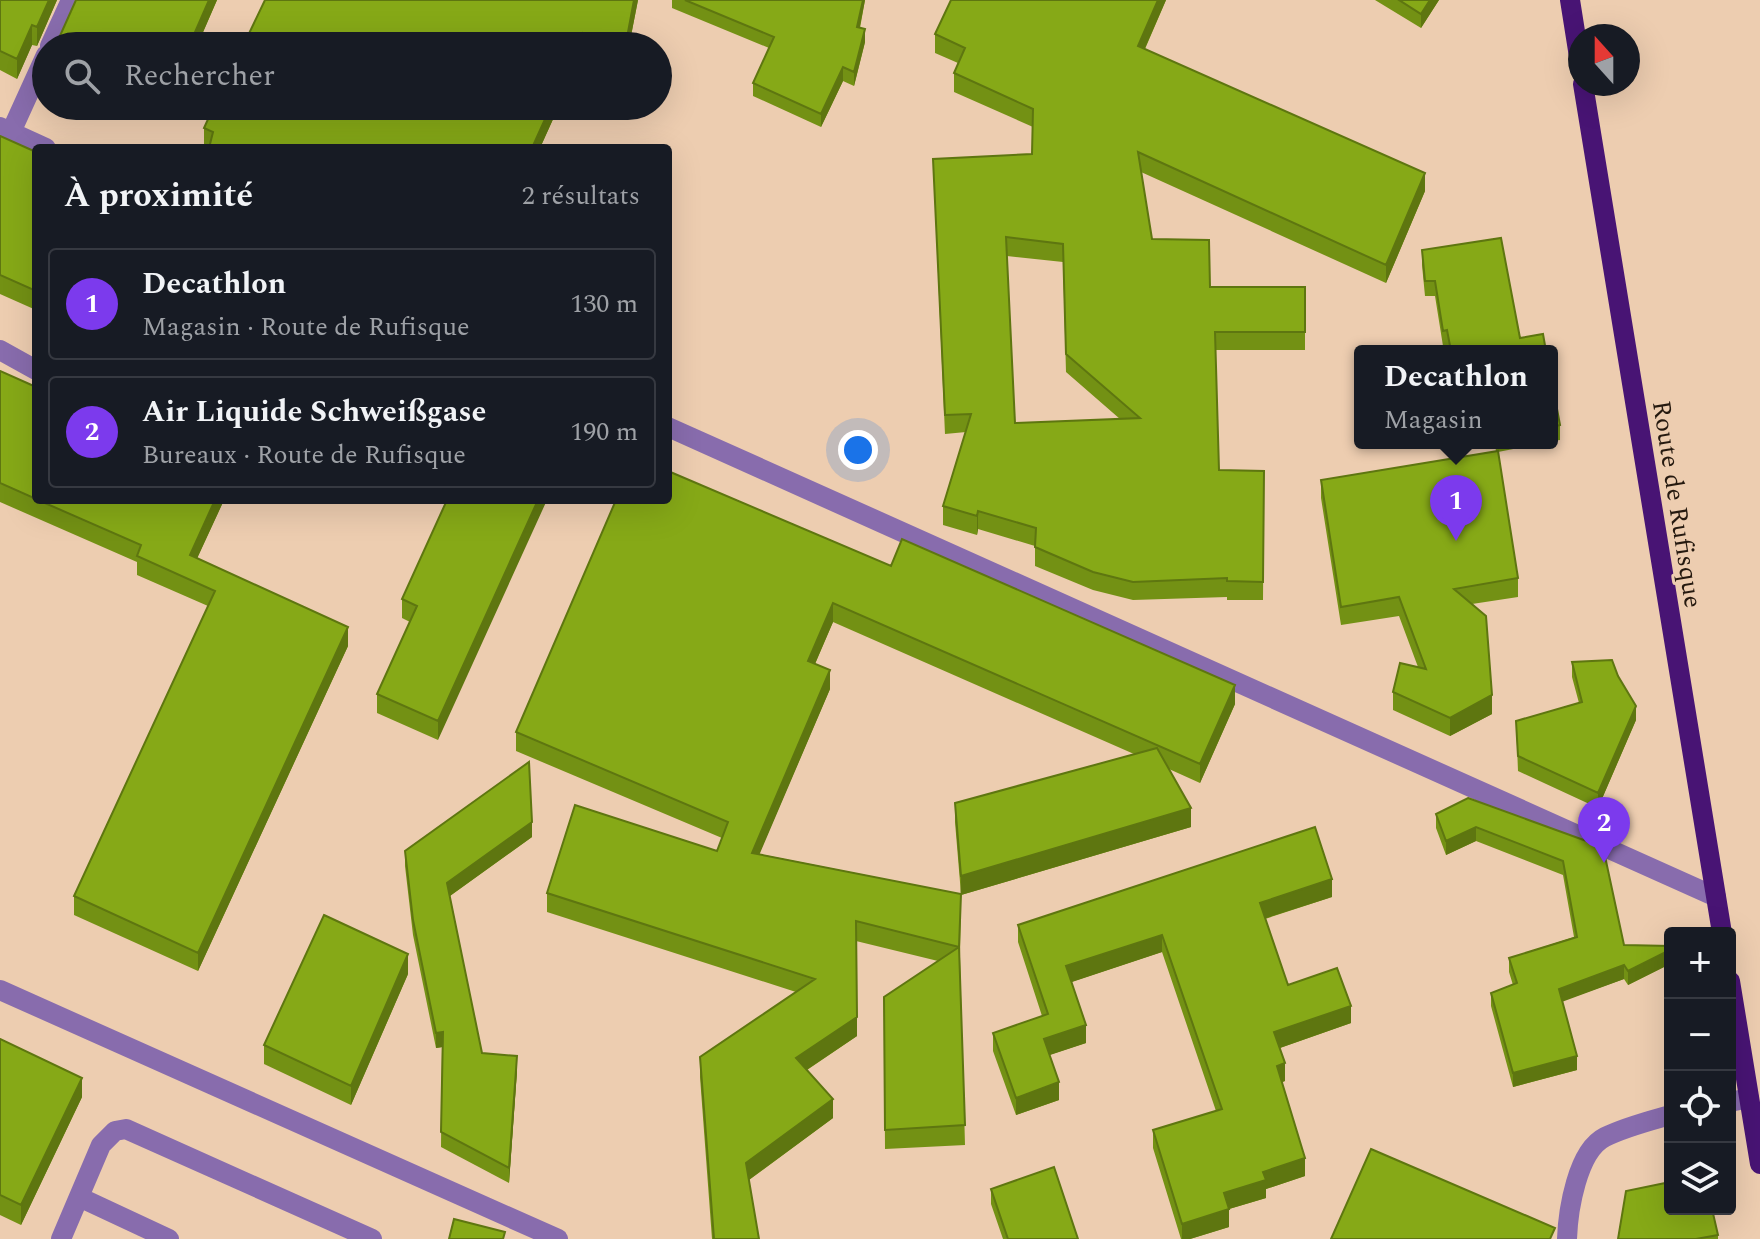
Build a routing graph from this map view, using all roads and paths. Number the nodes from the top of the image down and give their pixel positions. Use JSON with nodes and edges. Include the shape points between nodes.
{"nodes":[{"id":1,"x":71,"y":0,"type":"edge"},
{"id":2,"x":1569,"y":1,"type":"edge"},
{"id":3,"x":1573,"y":24,"type":"edge"},
{"id":4,"x":56,"y":32,"type":"edge"},
{"id":5,"x":32,"y":81,"type":"edge"},
{"id":6,"x":1585,"y":96,"type":"edge"},
{"id":7,"x":5,"y":130,"type":"edge"},
{"id":8,"x":37,"y":144,"type":"edge"},
{"id":9,"x":0,"y":350,"type":"edge"},
{"id":10,"x":32,"y":368,"type":"edge"},
{"id":11,"x":672,"y":429,"type":"edge"},
{"id":12,"x":1716,"y":897,"type":"junction"},
{"id":13,"x":1721,"y":927,"type":"edge"},
{"id":14,"x":0,"y":990,"type":"edge"},
{"id":15,"x":1732,"y":999,"type":"edge"},
{"id":16,"x":1740,"y":1100,"type":"edge"},
{"id":17,"x":1664,"y":1117,"type":"edge"},
{"id":18,"x":1760,"y":1164,"type":"edge"},
{"id":19,"x":79,"y":1197,"type":"junction"},
{"id":20,"x":61,"y":1239,"type":"edge"},
{"id":21,"x":169,"y":1239,"type":"edge"},
{"id":22,"x":372,"y":1239,"type":"edge"},
{"id":23,"x":558,"y":1239,"type":"edge"},
{"id":24,"x":1567,"y":1239,"type":"edge"}],
"edges":[{"from":1,"to":4,"type":"street"},
{"from":2,"to":3,"type":"main road"},
{"from":5,"to":7,"type":"street"},
{"from":6,"to":12,"type":"main road","name":"Route de Rufisque"},
{"from":7,"to":8,"type":"street"},
{"from":9,"to":10,"type":"street"},
{"from":11,"to":12,"type":"street"},
{"from":12,"to":13,"type":"main road","name":"Route de Rufisque"},
{"from":14,"to":23,"type":"street"},
{"from":15,"to":16,"type":"main road"},
{"from":16,"to":18,"type":"main road"},
{"from":17,"to":24,"type":"street","via":[[1602,1138],[1589,1152],[1578,1176]]},
{"from":19,"to":20,"type":"street"},
{"from":19,"to":21,"type":"street"},
{"from":19,"to":22,"type":"street","via":[[101,1145],[115,1131],[126,1129]]}]}
